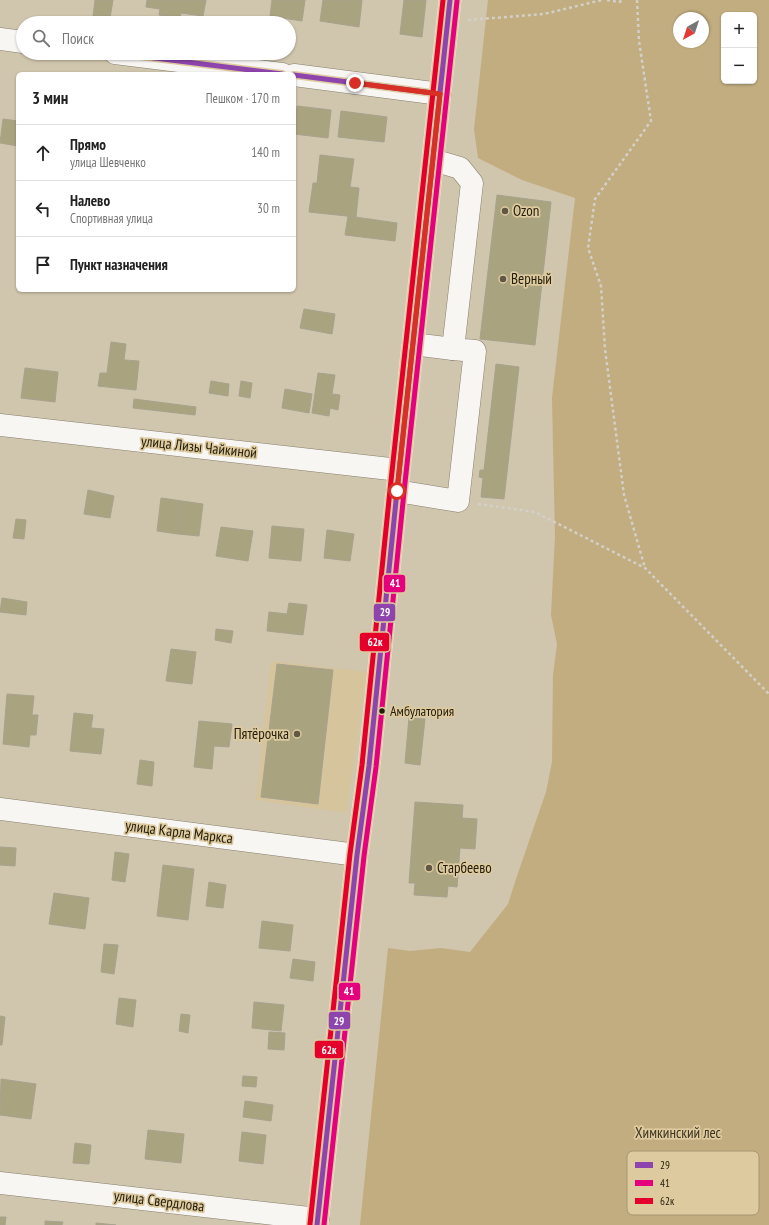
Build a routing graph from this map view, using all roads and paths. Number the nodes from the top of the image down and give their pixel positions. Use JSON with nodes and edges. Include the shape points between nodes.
{"nodes":[{"id":1,"x":450,"y":0,"type":"edge"},
{"id":2,"x":602,"y":0,"type":"edge"},
{"id":3,"x":608,"y":0,"type":"edge"},
{"id":4,"x":624,"y":0,"type":"edge"},
{"id":5,"x":637,"y":0,"type":"edge"},
{"id":6,"x":448,"y":23,"type":"junction"},
{"id":7,"x":0,"y":39,"type":"edge"},
{"id":8,"x":16,"y":41,"type":"edge"},
{"id":9,"x":170,"y":60,"type":"edge"},
{"id":10,"x":266,"y":72,"type":"edge"},
{"id":11,"x":296,"y":75,"type":"edge"},
{"id":12,"x":440,"y":94,"type":"junction"},
{"id":13,"x":433,"y":160,"type":"junction"},
{"id":14,"x":413,"y":344,"type":"junction"},
{"id":15,"x":453,"y":349,"type":"junction"},
{"id":16,"x":0,"y":425,"type":"edge"},
{"id":17,"x":399,"y":470,"type":"junction"},
{"id":18,"x":397,"y":491,"type":"junction"},
{"id":19,"x":458,"y":501,"type":"junction"},
{"id":20,"x":645,"y":568,"type":"junction"},
{"id":21,"x":769,"y":694,"type":"edge"},
{"id":22,"x":0,"y":810,"type":"edge"},
{"id":23,"x":357,"y":855,"type":"junction"},
{"id":24,"x":0,"y":1183,"type":"edge"},
{"id":25,"x":318,"y":1222,"type":"edge"}],
"edges":[{"from":1,"to":6,"type":"main road"},
{"from":2,"to":6,"type":"path","via":[[544,14]]},
{"from":3,"to":4,"type":"path"},
{"from":5,"to":20,"type":"path","via":[[638,41],[651,121],[595,199],[588,248],[601,286],[605,348],[624,495]]},
{"from":6,"to":12,"type":"main road"},
{"from":7,"to":8,"type":"street"},
{"from":9,"to":10,"type":"street"},
{"from":11,"to":12,"type":"street"},
{"from":12,"to":13,"type":"main road"},
{"from":13,"to":14,"type":"main road"},
{"from":13,"to":15,"type":"street","via":[[460,168],[472,183]]},
{"from":14,"to":15,"type":"street"},
{"from":14,"to":17,"type":"main road"},
{"from":15,"to":19,"type":"street","via":[[476,351]]},
{"from":16,"to":17,"type":"street","name":"улица Лизы Чайкиной"},
{"from":17,"to":18,"type":"main road"},
{"from":18,"to":19,"type":"street"},
{"from":18,"to":23,"type":"main road","via":[[369,766]]},
{"from":19,"to":20,"type":"path","via":[[535,512]]},
{"from":20,"to":21,"type":"path"},
{"from":22,"to":23,"type":"street","name":"улица Карла Маркса"},
{"from":23,"to":25,"type":"main road"},
{"from":24,"to":25,"type":"street","name":"улица Свердлова"}]}
